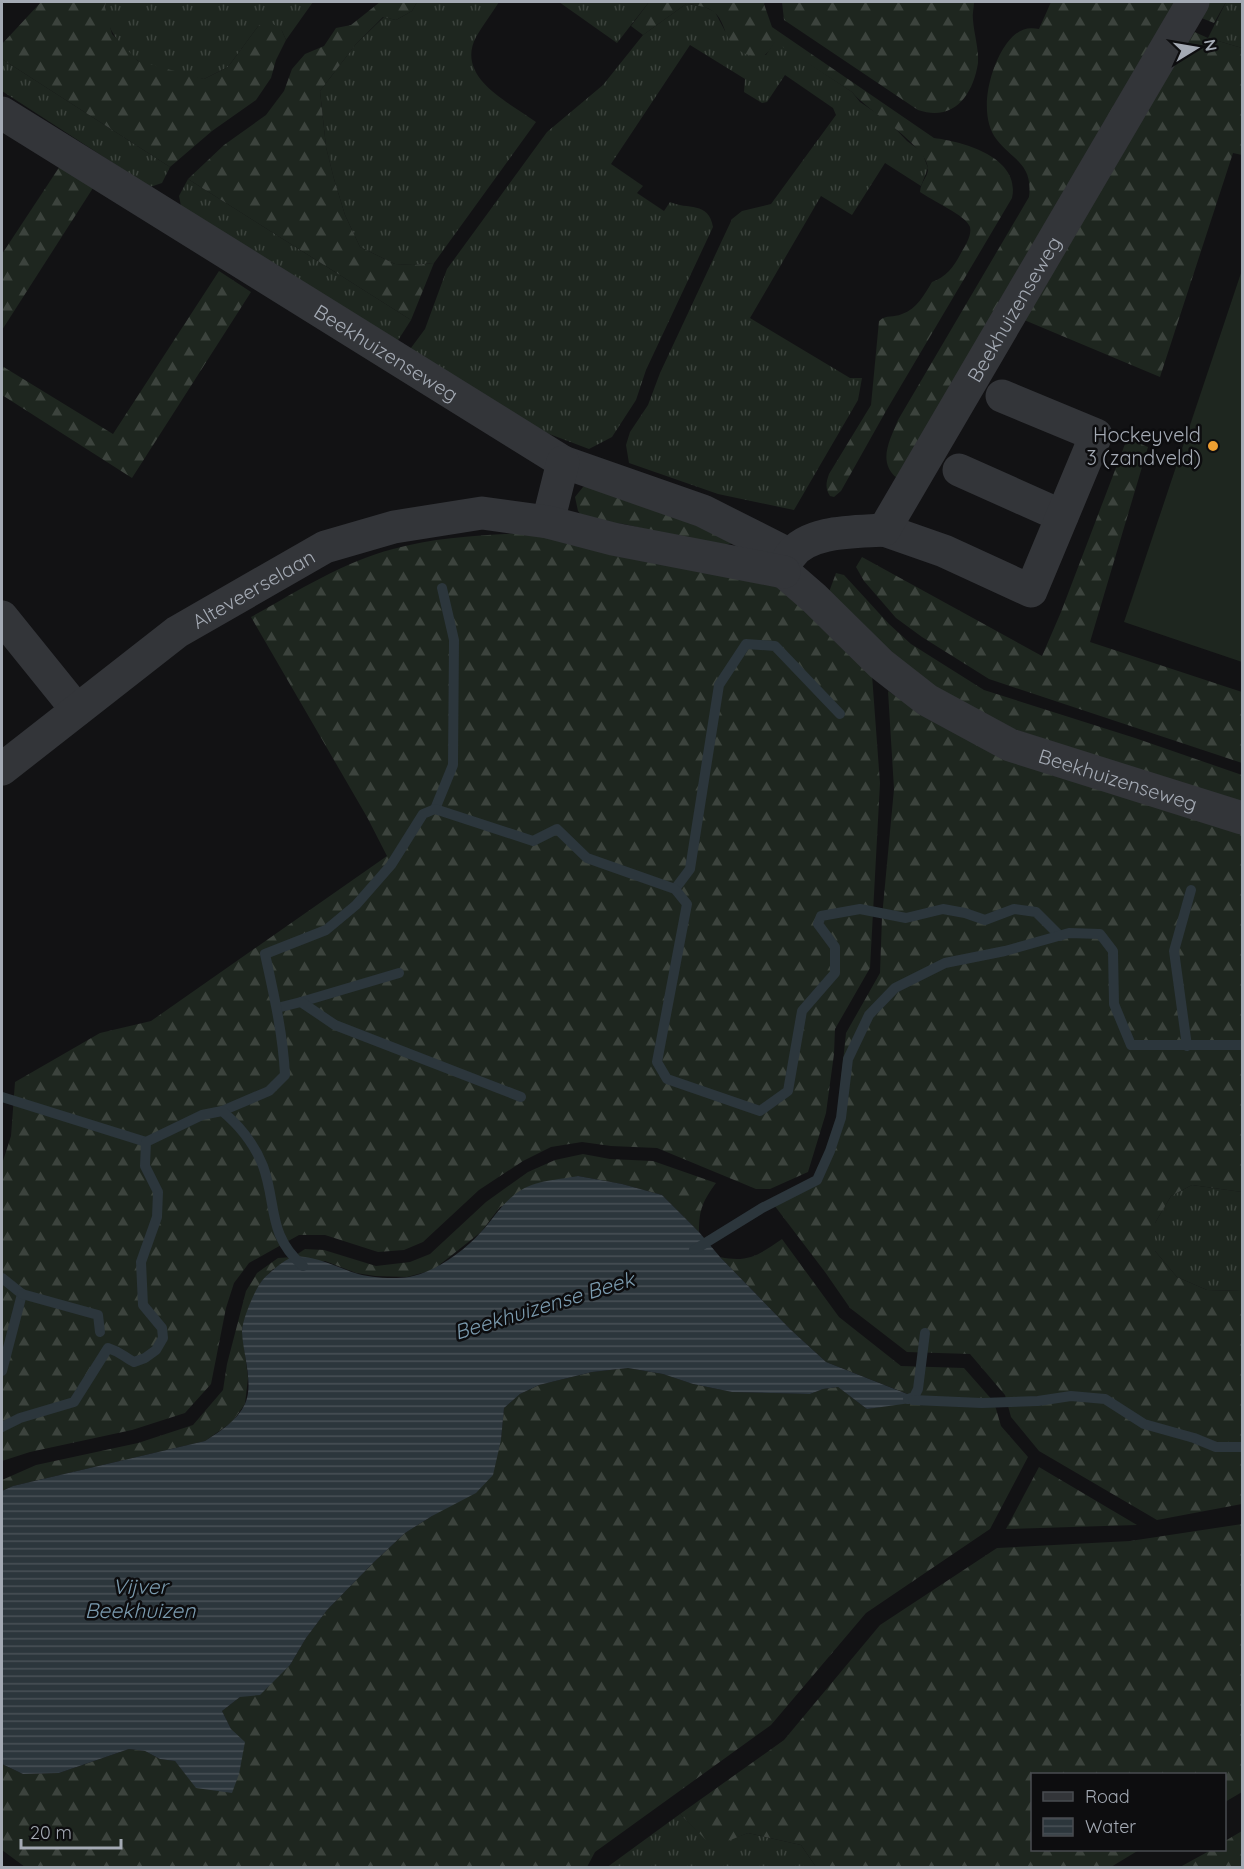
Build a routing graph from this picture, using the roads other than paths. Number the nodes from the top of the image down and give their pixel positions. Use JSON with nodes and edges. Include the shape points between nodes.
{"nodes":[{"id":1,"x":1193,"y":2,"type":"edge"},
{"id":2,"x":2,"y":112,"type":"edge"},
{"id":3,"x":1002,"y":396,"type":"dead end"},
{"id":4,"x":563,"y":462,"type":"junction"},
{"id":5,"x":959,"y":470,"type":"dead end"},
{"id":6,"x":1062,"y":516,"type":"junction"},
{"id":7,"x":548,"y":522,"type":"junction"},
{"id":8,"x":884,"y":530,"type":"junction"},
{"id":9,"x":787,"y":564,"type":"junction"},
{"id":10,"x":2,"y":617,"type":"edge"},
{"id":11,"x":77,"y":710,"type":"junction"},
{"id":12,"x":2,"y":769,"type":"edge"},
{"id":13,"x":1242,"y":818,"type":"edge"}],
"edges":[{"from":1,"to":8,"type":"street","name":"Beekhuizenseweg"},
{"from":2,"to":4,"type":"street","name":"Beekhuizenseweg"},
{"from":3,"to":6,"type":"street","via":[[1096,435]]},
{"from":4,"to":7,"type":"street"},
{"from":4,"to":9,"type":"street","name":"Beekhuizenseweg","via":[[703,511]]},
{"from":5,"to":6,"type":"street"},
{"from":6,"to":8,"type":"street","via":[[1031,591],[933,547]]},
{"from":7,"to":9,"type":"street","name":"Alteveerselaan","via":[[613,539]]},
{"from":7,"to":11,"type":"street","name":"Alteveerselaan","via":[[482,513],[394,527],[325,547],[177,632]]},
{"from":8,"to":9,"type":"street","via":[[836,533],[803,543]]},
{"from":9,"to":13,"type":"street","name":"Beekhuizenseweg","via":[[814,598],[881,664],[937,706],[1010,745]]},
{"from":10,"to":11,"type":"street"},
{"from":11,"to":12,"type":"street","name":"Alteveerselaan"}]}
